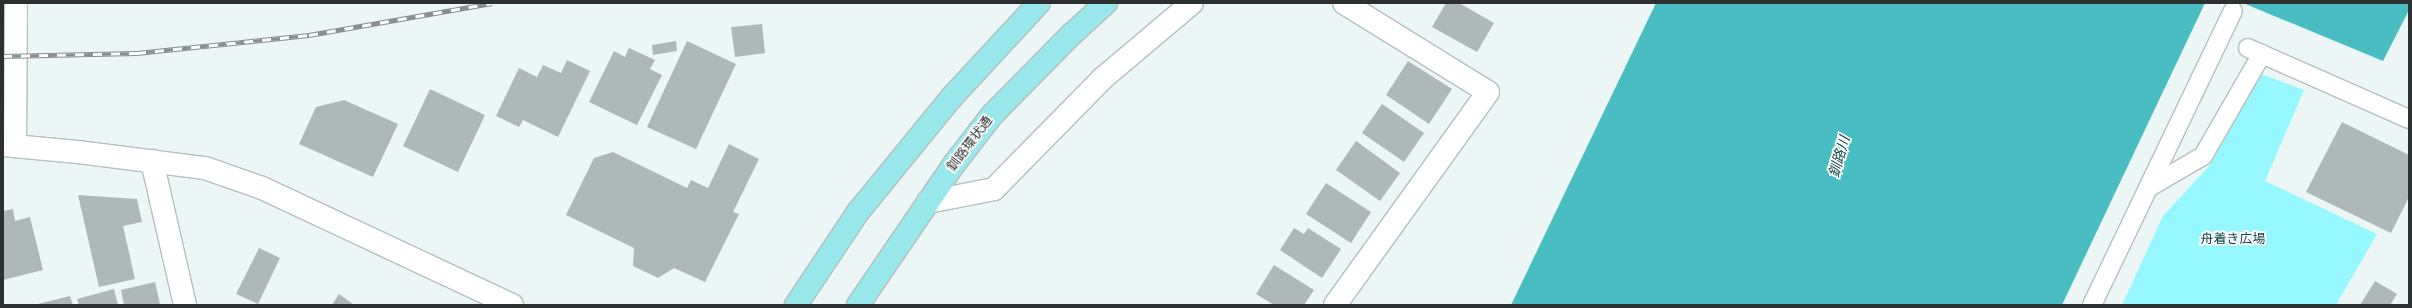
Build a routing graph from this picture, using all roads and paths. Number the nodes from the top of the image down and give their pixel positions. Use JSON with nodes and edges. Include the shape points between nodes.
{"nodes":[{"id":1,"x":16,"y":3,"type":"edge"},
{"id":2,"x":1039,"y":3,"type":"edge"},
{"id":3,"x":1106,"y":3,"type":"edge"},
{"id":4,"x":1192,"y":3,"type":"edge"},
{"id":5,"x":1344,"y":3,"type":"edge"},
{"id":6,"x":2233,"y":11,"type":"dead end"},
{"id":7,"x":2409,"y":119,"type":"edge"},
{"id":8,"x":9,"y":146,"type":"edge"},
{"id":9,"x":152,"y":160,"type":"junction"},
{"id":10,"x":2148,"y":188,"type":"junction"},
{"id":11,"x":928,"y":202,"type":"junction"},
{"id":12,"x":185,"y":305,"type":"edge"},
{"id":13,"x":512,"y":305,"type":"edge"},
{"id":14,"x":796,"y":305,"type":"edge"},
{"id":15,"x":858,"y":305,"type":"edge"},
{"id":16,"x":1336,"y":305,"type":"edge"},
{"id":17,"x":2092,"y":305,"type":"edge"}],
"edges":[{"from":1,"to":8,"type":"street"},
{"from":2,"to":14,"type":"highway","via":[[951,98],[858,212]]},
{"from":3,"to":11,"type":"highway","name":"釧路環状通","via":[[992,115]]},
{"from":4,"to":11,"type":"street","via":[[1103,78],[994,189]]},
{"from":5,"to":16,"type":"street","via":[[1488,92]]},
{"from":6,"to":10,"type":"lane"},
{"from":7,"to":10,"type":"lane","via":[[2255,51],[2203,156]]},
{"from":8,"to":9,"type":"street"},
{"from":9,"to":12,"type":"street"},
{"from":9,"to":13,"type":"street","via":[[205,168],[262,188]]},
{"from":10,"to":17,"type":"lane"},
{"from":11,"to":15,"type":"highway","name":"釧路環状通"}]}
